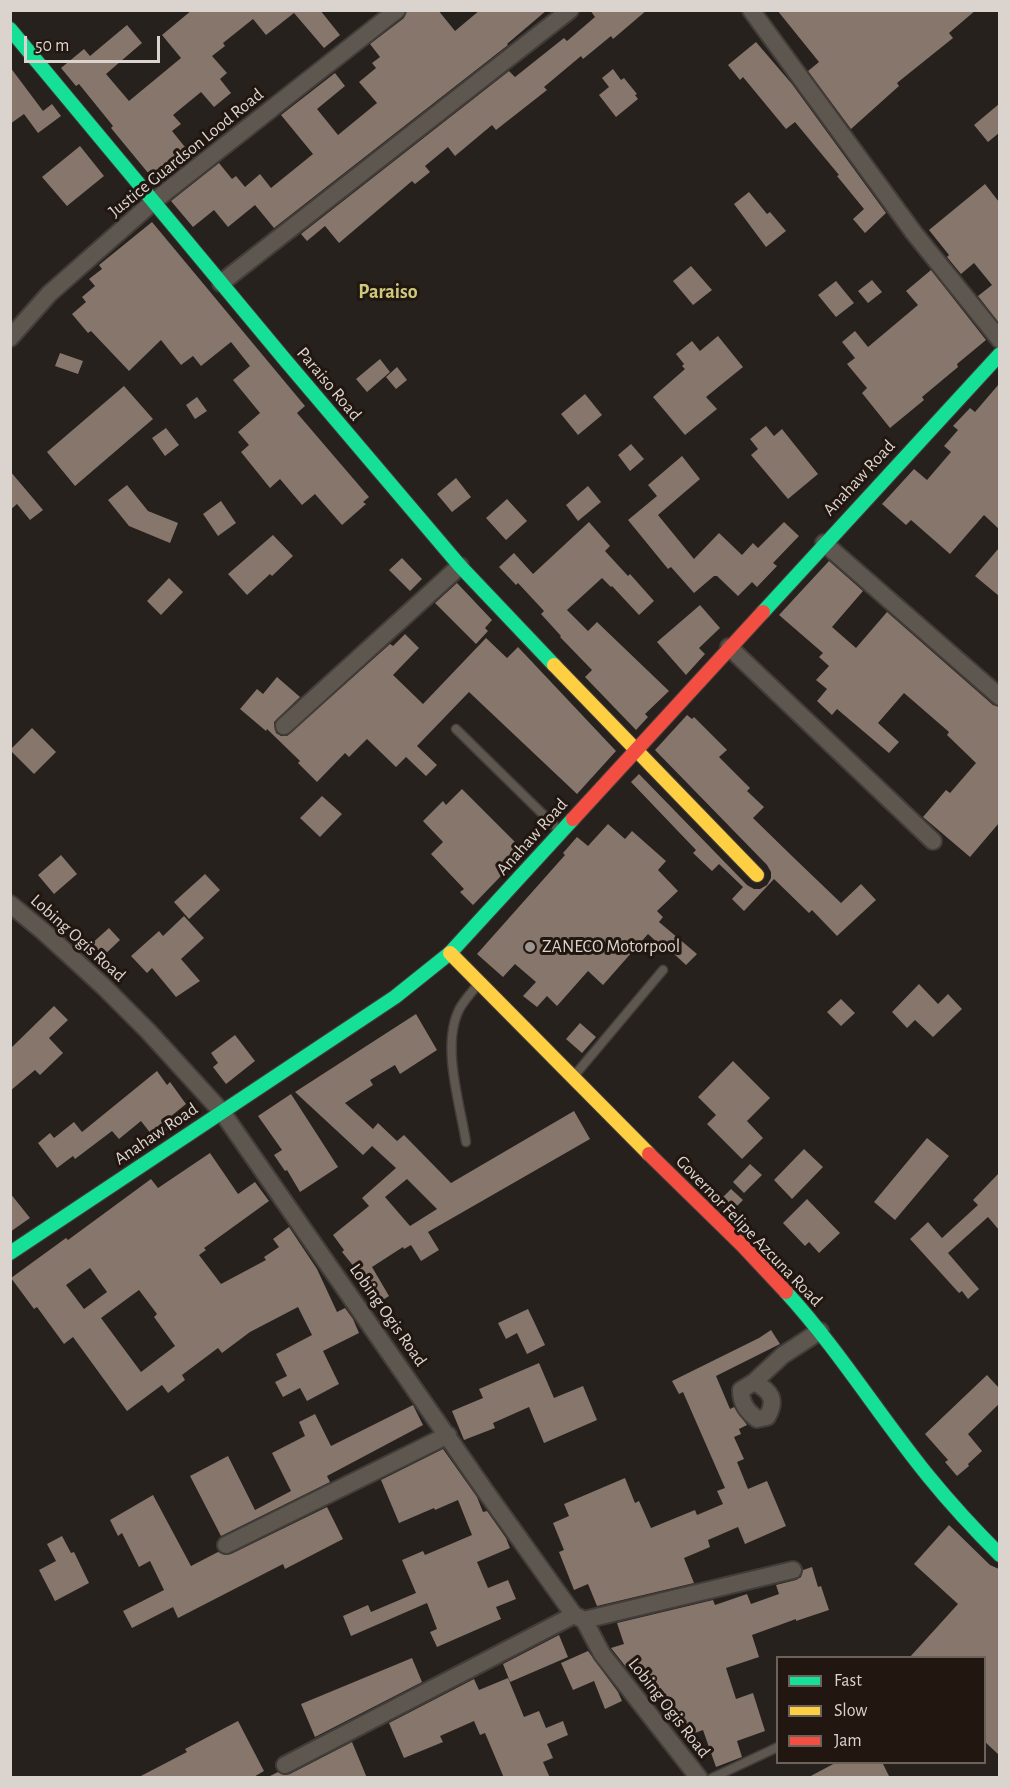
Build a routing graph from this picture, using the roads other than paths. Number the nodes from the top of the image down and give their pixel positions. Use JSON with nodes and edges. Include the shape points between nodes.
{"nodes":[{"id":1,"x":397,"y":10,"type":"edge"},
{"id":2,"x":570,"y":10,"type":"edge"},
{"id":3,"x":751,"y":10,"type":"edge"},
{"id":4,"x":10,"y":29,"type":"edge"},
{"id":5,"x":153,"y":202,"type":"junction"},
{"id":6,"x":221,"y":283,"type":"junction"},
{"id":7,"x":10,"y":338,"type":"edge"},
{"id":8,"x":999,"y":340,"type":"edge"},
{"id":9,"x":999,"y":354,"type":"edge"},
{"id":10,"x":824,"y":543,"type":"junction"},
{"id":11,"x":460,"y":566,"type":"junction"},
{"id":12,"x":729,"y":647,"type":"junction"},
{"id":13,"x":999,"y":697,"type":"edge"},
{"id":14,"x":284,"y":726,"type":"dead end"},
{"id":15,"x":456,"y":729,"type":"dead end"},
{"id":16,"x":635,"y":750,"type":"junction"},
{"id":17,"x":562,"y":832,"type":"junction"},
{"id":18,"x":933,"y":841,"type":"dead end"},
{"id":19,"x":757,"y":875,"type":"dead end"},
{"id":20,"x":10,"y":904,"type":"edge"},
{"id":21,"x":450,"y":952,"type":"junction"},
{"id":22,"x":663,"y":970,"type":"dead end"},
{"id":23,"x":479,"y":983,"type":"junction"},
{"id":24,"x":572,"y":1078,"type":"junction"},
{"id":25,"x":222,"y":1112,"type":"junction"},
{"id":26,"x":466,"y":1142,"type":"dead end"},
{"id":27,"x":10,"y":1253,"type":"edge"},
{"id":28,"x":820,"y":1331,"type":"junction"},
{"id":29,"x":754,"y":1382,"type":"dead end"},
{"id":30,"x":447,"y":1435,"type":"junction"},
{"id":31,"x":226,"y":1545,"type":"dead end"},
{"id":32,"x":999,"y":1555,"type":"edge"},
{"id":33,"x":793,"y":1570,"type":"dead end"},
{"id":34,"x":579,"y":1618,"type":"junction"},
{"id":35,"x":776,"y":1747,"type":"edge"},
{"id":36,"x":285,"y":1766,"type":"dead end"},
{"id":37,"x":699,"y":1778,"type":"edge"},
{"id":38,"x":712,"y":1778,"type":"edge"}],
"edges":[{"from":1,"to":5,"type":"street","name":"Justice Guardson Lood Road"},
{"from":2,"to":6,"type":"street"},
{"from":3,"to":8,"type":"street","via":[[914,233]]},
{"from":4,"to":5,"type":"street","name":"Paraiso Road"},
{"from":5,"to":6,"type":"street","name":"Paraiso Road"},
{"from":5,"to":7,"type":"street","name":"Justice Guardson Lood Road","via":[[50,294]]},
{"from":6,"to":11,"type":"street","name":"Paraiso Road"},
{"from":9,"to":10,"type":"street","name":"Anahaw Road"},
{"from":10,"to":12,"type":"street","name":"Anahaw Road"},
{"from":10,"to":13,"type":"street"},
{"from":11,"to":14,"type":"street"},
{"from":11,"to":16,"type":"street","name":"Paraiso Road"},
{"from":12,"to":16,"type":"street","name":"Anahaw Road"},
{"from":12,"to":18,"type":"street"},
{"from":15,"to":17,"type":"lane"},
{"from":16,"to":17,"type":"street","name":"Anahaw Road"},
{"from":16,"to":19,"type":"street","name":"Paraiso Road"},
{"from":17,"to":21,"type":"street","name":"Anahaw Road"},
{"from":20,"to":25,"type":"street","name":"Lobing Ogis Road","via":[[103,986]]},
{"from":21,"to":23,"type":"street","name":"Governor Felipe Azcuna Road"},
{"from":21,"to":25,"type":"street","name":"Anahaw Road","via":[[395,997]]},
{"from":22,"to":24,"type":"lane"},
{"from":23,"to":24,"type":"street","name":"Governor Felipe Azcuna Road"},
{"from":23,"to":26,"type":"lane","via":[[458,1010],[452,1042]]},
{"from":24,"to":28,"type":"street","name":"Governor Felipe Azcuna Road","via":[[742,1245]]},
{"from":25,"to":27,"type":"street","name":"Anahaw Road"},
{"from":25,"to":30,"type":"street","name":"Lobing Ogis Road"},
{"from":28,"to":29,"type":"street","via":[[783,1355]]},
{"from":28,"to":32,"type":"street","name":"Governor Felipe Azcuna Road","via":[[928,1476]]},
{"from":30,"to":31,"type":"street"},
{"from":30,"to":34,"type":"street","name":"Lobing Ogis Road"},
{"from":33,"to":34,"type":"street"},
{"from":34,"to":36,"type":"street"},
{"from":34,"to":37,"type":"street","name":"Lobing Ogis Road","via":[[602,1654]]},
{"from":35,"to":38,"type":"lane"}]}
